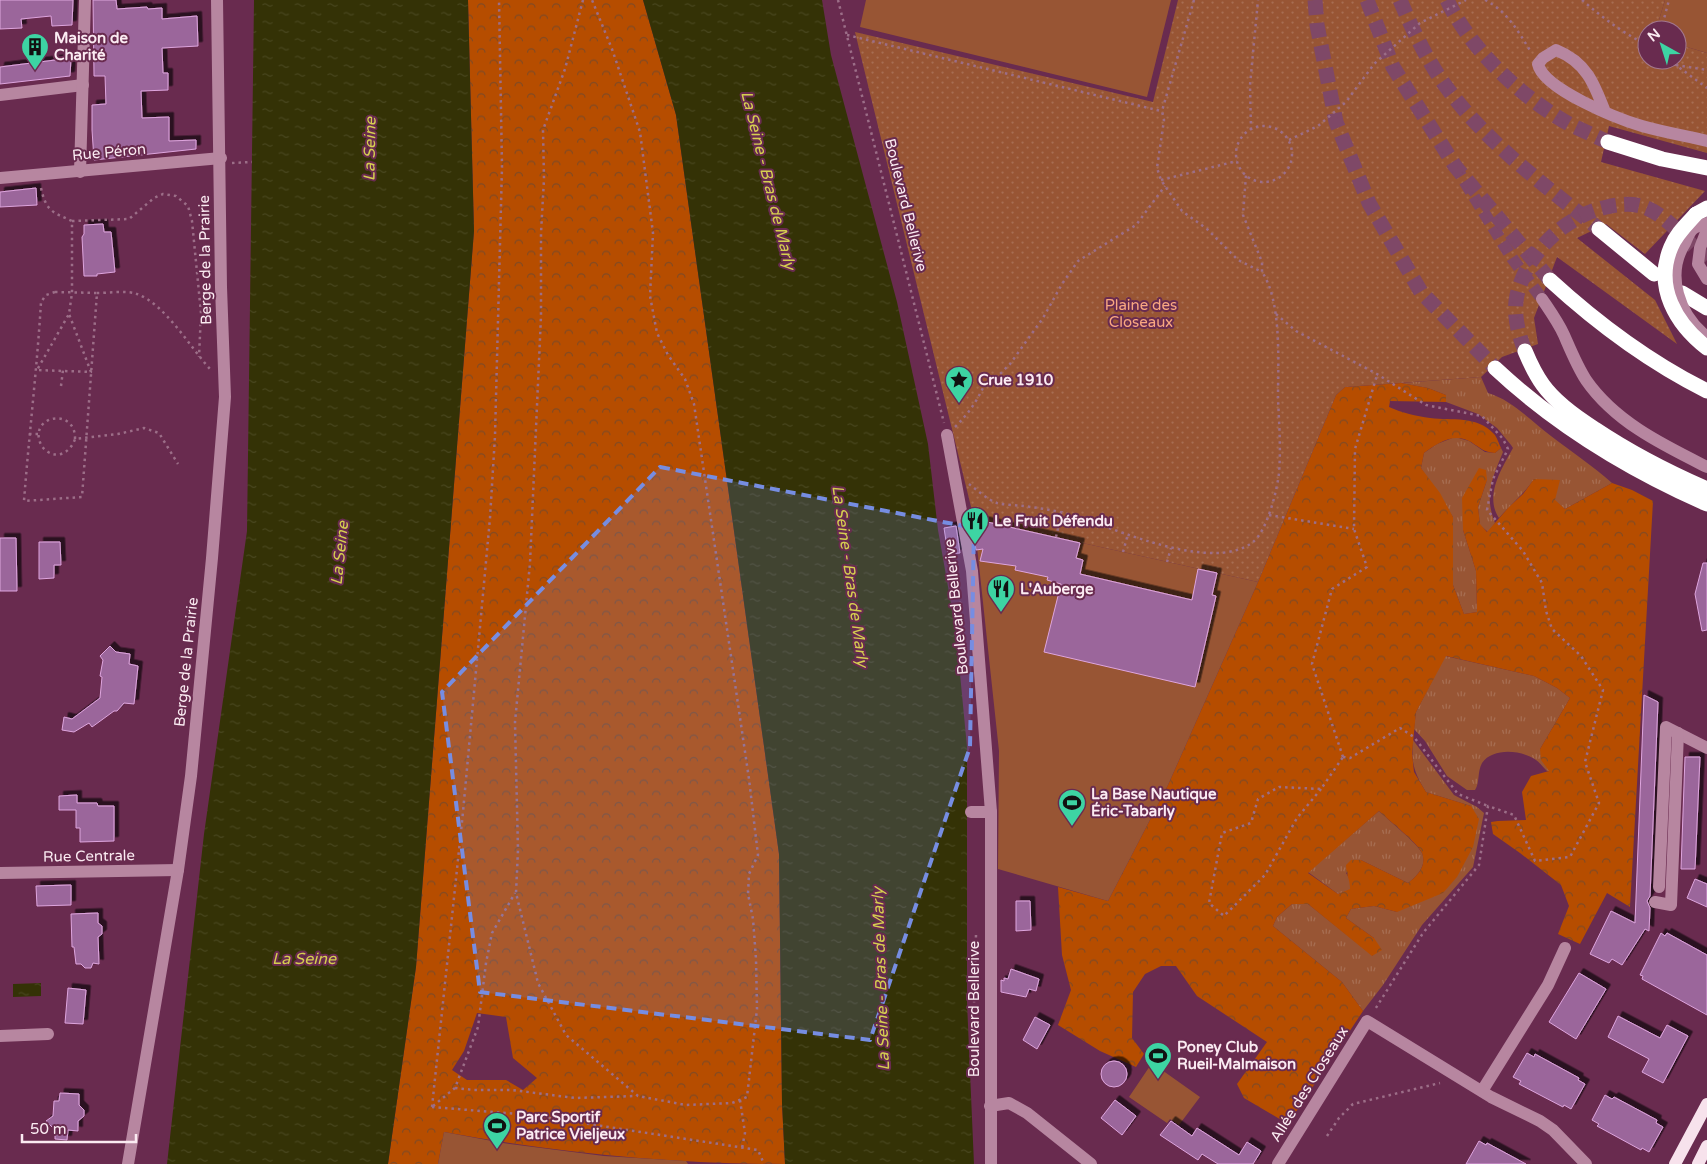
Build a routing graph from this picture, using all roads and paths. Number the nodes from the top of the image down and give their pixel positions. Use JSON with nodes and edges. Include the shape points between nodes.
{"nodes":[{"id":1,"x":85,"y":0,"type":"edge"},
{"id":2,"x":217,"y":0,"type":"edge"},
{"id":3,"x":499,"y":0,"type":"edge"},
{"id":4,"x":583,"y":0,"type":"edge"},
{"id":5,"x":592,"y":0,"type":"edge"},
{"id":6,"x":838,"y":0,"type":"edge"},
{"id":7,"x":1194,"y":0,"type":"edge"},
{"id":8,"x":1258,"y":0,"type":"edge"},
{"id":9,"x":1466,"y":0,"type":"edge"},
{"id":10,"x":1486,"y":0,"type":"edge"},
{"id":11,"x":1582,"y":0,"type":"edge"},
{"id":12,"x":1669,"y":0,"type":"edge"},
{"id":13,"x":1664,"y":20,"type":"edge"},
{"id":14,"x":847,"y":34,"type":"junction"},
{"id":15,"x":1637,"y":40,"type":"edge"},
{"id":16,"x":1538,"y":64,"type":"junction"},
{"id":17,"x":1687,"y":67,"type":"edge"},
{"id":18,"x":1683,"y":70,"type":"edge"},
{"id":19,"x":1707,"y":70,"type":"edge"},
{"id":20,"x":83,"y":85,"type":"junction"},
{"id":21,"x":1707,"y":88,"type":"edge"},
{"id":22,"x":0,"y":95,"type":"edge"},
{"id":23,"x":1162,"y":111,"type":"junction"},
{"id":24,"x":1605,"y":112,"type":"junction"},
{"id":25,"x":1251,"y":130,"type":"junction"},
{"id":26,"x":1288,"y":140,"type":"junction"},
{"id":27,"x":1707,"y":140,"type":"edge"},
{"id":28,"x":1608,"y":142,"type":"tunnel mouth"},
{"id":29,"x":221,"y":161,"type":"junction"},
{"id":30,"x":1237,"y":161,"type":"junction"},
{"id":31,"x":252,"y":162,"type":"dead end"},
{"id":32,"x":1707,"y":168,"type":"edge"},
{"id":33,"x":80,"y":172,"type":"junction"},
{"id":34,"x":38,"y":174,"type":"junction"},
{"id":35,"x":1246,"y":175,"type":"junction"},
{"id":36,"x":0,"y":178,"type":"edge"},
{"id":37,"x":1161,"y":180,"type":"junction"},
{"id":38,"x":1165,"y":186,"type":"junction"},
{"id":39,"x":1703,"y":215,"type":"edge"},
{"id":40,"x":72,"y":220,"type":"junction"},
{"id":41,"x":1599,"y":230,"type":"tunnel mouth"},
{"id":42,"x":1707,"y":230,"type":"edge"},
{"id":43,"x":1262,"y":272,"type":"junction"},
{"id":44,"x":1654,"y":274,"type":"dead end"},
{"id":45,"x":1707,"y":279,"type":"edge"},
{"id":46,"x":1550,"y":280,"type":"tunnel mouth"},
{"id":47,"x":72,"y":293,"type":"junction"},
{"id":48,"x":97,"y":293,"type":"junction"},
{"id":49,"x":1682,"y":293,"type":"dead end"},
{"id":50,"x":1542,"y":299,"type":"tunnel mouth"},
{"id":51,"x":1707,"y":308,"type":"edge"},
{"id":52,"x":69,"y":314,"type":"junction"},
{"id":53,"x":1276,"y":314,"type":"junction"},
{"id":54,"x":1707,"y":337,"type":"edge"},
{"id":55,"x":1707,"y":348,"type":"edge"},
{"id":56,"x":1525,"y":351,"type":"tunnel mouth"},
{"id":57,"x":199,"y":357,"type":"junction"},
{"id":58,"x":1495,"y":368,"type":"tunnel mouth"},
{"id":59,"x":37,"y":370,"type":"junction"},
{"id":60,"x":63,"y":370,"type":"junction"},
{"id":61,"x":90,"y":372,"type":"junction"},
{"id":62,"x":1377,"y":374,"type":"junction"},
{"id":63,"x":62,"y":386,"type":"dead end"},
{"id":64,"x":224,"y":386,"type":"junction"},
{"id":65,"x":1707,"y":391,"type":"edge"},
{"id":66,"x":29,"y":434,"type":"junction"},
{"id":67,"x":39,"y":434,"type":"junction"},
{"id":68,"x":947,"y":435,"type":"junction"},
{"id":69,"x":75,"y":439,"type":"junction"},
{"id":70,"x":86,"y":439,"type":"junction"},
{"id":71,"x":178,"y":464,"type":"dead end"},
{"id":72,"x":1707,"y":467,"type":"edge"},
{"id":73,"x":954,"y":473,"type":"junction"},
{"id":74,"x":1707,"y":489,"type":"edge"},
{"id":75,"x":1707,"y":504,"type":"edge"},
{"id":76,"x":1062,"y":512,"type":"junction"},
{"id":77,"x":1269,"y":515,"type":"junction"},
{"id":78,"x":1354,"y":529,"type":"junction"},
{"id":79,"x":1128,"y":534,"type":"junction"},
{"id":80,"x":1056,"y":537,"type":"dead end"},
{"id":81,"x":1171,"y":548,"type":"junction"},
{"id":82,"x":1123,"y":552,"type":"dead end"},
{"id":83,"x":1167,"y":562,"type":"dead end"},
{"id":84,"x":973,"y":585,"type":"junction"},
{"id":85,"x":965,"y":671,"type":"dead end"},
{"id":86,"x":1678,"y":733,"type":"junction"},
{"id":87,"x":1707,"y":748,"type":"edge"},
{"id":88,"x":1343,"y":756,"type":"junction"},
{"id":89,"x":1321,"y":789,"type":"junction"},
{"id":90,"x":1488,"y":806,"type":"junction"},
{"id":91,"x":971,"y":812,"type":"dead end"},
{"id":92,"x":991,"y":812,"type":"junction"},
{"id":93,"x":178,"y":870,"type":"junction"},
{"id":94,"x":0,"y":874,"type":"edge"},
{"id":95,"x":1659,"y":887,"type":"dead end"},
{"id":96,"x":516,"y":893,"type":"junction"},
{"id":97,"x":1655,"y":902,"type":"dead end"},
{"id":98,"x":976,"y":927,"type":"dead end"},
{"id":99,"x":1565,"y":948,"type":"dead end"},
{"id":100,"x":1368,"y":1021,"type":"junction"},
{"id":101,"x":48,"y":1034,"type":"dead end"},
{"id":102,"x":0,"y":1036,"type":"edge"},
{"id":103,"x":976,"y":1043,"type":"dead end"},
{"id":104,"x":1459,"y":1077,"type":"junction"},
{"id":105,"x":455,"y":1088,"type":"junction"},
{"id":106,"x":1482,"y":1091,"type":"junction"},
{"id":107,"x":638,"y":1096,"type":"junction"},
{"id":108,"x":740,"y":1100,"type":"junction"},
{"id":109,"x":1707,"y":1104,"type":"edge"},
{"id":110,"x":432,"y":1106,"type":"junction"},
{"id":111,"x":990,"y":1106,"type":"junction"},
{"id":112,"x":1327,"y":1136,"type":"dead end"},
{"id":113,"x":1707,"y":1146,"type":"edge"},
{"id":114,"x":742,"y":1148,"type":"junction"},
{"id":115,"x":128,"y":1164,"type":"edge"},
{"id":116,"x":764,"y":1164,"type":"edge"},
{"id":117,"x":991,"y":1164,"type":"edge"},
{"id":118,"x":1091,"y":1164,"type":"edge"},
{"id":119,"x":1278,"y":1164,"type":"edge"},
{"id":120,"x":1586,"y":1164,"type":"edge"},
{"id":121,"x":1675,"y":1164,"type":"edge"},
{"id":122,"x":1698,"y":1164,"type":"edge"}],
"edges":[{"from":1,"to":20,"type":"street"},
{"from":2,"to":29,"type":"street","name":"Berge de la Prairie"},
{"from":3,"to":110,"type":"path","via":[[502,167],[491,509]]},
{"from":4,"to":96,"type":"path","via":[[566,69],[543,130],[541,316],[530,563],[515,722]]},
{"from":5,"to":108,"type":"path","via":[[640,132],[653,233],[650,296],[656,333],[685,379],[694,404],[749,779],[758,855],[749,874],[748,894],[756,951],[757,1009],[746,1097]]},
{"from":6,"to":14,"type":"path","name":"Boulevard Bellerive"},
{"from":7,"to":23,"type":"path"},
{"from":8,"to":25,"type":"path","via":[[1250,85]]},
{"from":9,"to":26,"type":"path","via":[[1420,23],[1374,64],[1346,102],[1318,126]]},
{"from":10,"to":16,"type":"path","via":[[1506,15]]},
{"from":11,"to":15,"type":"path","via":[[1602,18]]},
{"from":12,"to":13,"type":"path"},
{"from":14,"to":23,"type":"path"},
{"from":14,"to":68,"type":"path","name":"Boulevard Bellerive"},
{"from":16,"to":24,"type":"street","via":[[1539,70],[1563,91]]},
{"from":16,"to":24,"type":"street","via":[[1556,50],[1567,54],[1585,69]]},
{"from":17,"to":19,"type":"path"},
{"from":18,"to":21,"type":"path"},
{"from":20,"to":22,"type":"street"},
{"from":20,"to":33,"type":"street"},
{"from":23,"to":37,"type":"path","via":[[1164,120],[1157,168]]},
{"from":24,"to":27,"type":"street","via":[[1643,126]]},
{"from":25,"to":26,"type":"path","via":[[1259,127],[1276,129]]},
{"from":25,"to":30,"type":"path","via":[[1239,143]]},
{"from":26,"to":35,"type":"path","via":[[1292,157],[1286,173],[1279,179],[1262,182]]},
{"from":28,"to":32,"type":"highway","via":[[1662,159]]},
{"from":29,"to":31,"type":"path"},
{"from":29,"to":33,"type":"street","name":"Rue Péron"},
{"from":29,"to":64,"type":"street","name":"Berge de la Prairie"},
{"from":30,"to":35,"type":"path"},
{"from":30,"to":37,"type":"path"},
{"from":33,"to":34,"type":"street","name":"Rue Péron"},
{"from":34,"to":36,"type":"street","name":"Rue Péron"},
{"from":34,"to":40,"type":"path","via":[[51,212]]},
{"from":35,"to":43,"type":"path","via":[[1243,215],[1262,262]]},
{"from":37,"to":38,"type":"path"},
{"from":38,"to":43,"type":"path","via":[[1182,211],[1207,228],[1238,260]]},
{"from":38,"to":68,"type":"path","via":[[1136,225],[1078,261],[1010,364],[985,383],[967,415]]},
{"from":39,"to":54,"type":"street","bridge":true,"via":[[1678,253],[1675,278],[1678,297],[1687,316]]},
{"from":39,"to":55,"type":"highway","bridge":true,"via":[[1679,232],[1667,261],[1666,278],[1668,298],[1678,319],[1692,337]]},
{"from":40,"to":47,"type":"path"},
{"from":40,"to":57,"type":"path","via":[[129,219],[163,194],[176,196],[188,206],[202,313]]},
{"from":41,"to":44,"type":"highway"},
{"from":42,"to":45,"type":"street","via":[[1698,264]]},
{"from":43,"to":53,"type":"path","via":[[1268,281]]},
{"from":46,"to":65,"type":"highway","via":[[1620,338],[1675,375]]},
{"from":47,"to":48,"type":"path"},
{"from":47,"to":52,"type":"path"},
{"from":47,"to":59,"type":"path","via":[[55,292],[46,295],[41,302]]},
{"from":48,"to":57,"type":"path","via":[[135,293],[145,298],[168,316]]},
{"from":48,"to":61,"type":"path"},
{"from":49,"to":51,"type":"highway"},
{"from":50,"to":72,"type":"street","via":[[1557,322],[1574,360],[1598,396],[1657,442]]},
{"from":52,"to":59,"type":"path"},
{"from":52,"to":61,"type":"path"},
{"from":53,"to":62,"type":"path","via":[[1296,331]]},
{"from":53,"to":77,"type":"path","via":[[1279,474]]},
{"from":56,"to":74,"type":"highway","via":[[1544,386],[1561,405],[1637,455]]},
{"from":57,"to":64,"type":"path"},
{"from":58,"to":75,"type":"highway","via":[[1540,408],[1585,439]]},
{"from":59,"to":60,"type":"path"},
{"from":59,"to":66,"type":"path"},
{"from":60,"to":61,"type":"path"},
{"from":60,"to":63,"type":"path"},
{"from":61,"to":70,"type":"path"},
{"from":62,"to":78,"type":"path","via":[[1355,449]]},
{"from":62,"to":90,"type":"path","via":[[1426,405],[1482,416],[1503,439],[1508,449],[1493,479],[1486,510],[1523,551],[1542,583],[1552,629],[1581,656],[1603,690],[1585,762],[1600,803],[1570,857],[1535,861],[1514,815]]},
{"from":64,"to":93,"type":"street","name":"Berge de la Prairie","via":[[211,568],[191,776]]},
{"from":66,"to":67,"type":"path"},
{"from":66,"to":70,"type":"path","via":[[24,502],[82,498]]},
{"from":67,"to":69,"type":"path","via":[[44,450],[54,454],[69,450]]},
{"from":67,"to":69,"type":"path","via":[[46,421],[60,418],[72,426]]},
{"from":68,"to":73,"type":"street","name":"Boulevard Bellerive"},
{"from":69,"to":70,"type":"path"},
{"from":70,"to":71,"type":"path","via":[[144,428],[158,433]]},
{"from":73,"to":76,"type":"path","via":[[996,503]]},
{"from":73,"to":84,"type":"street","name":"Boulevard Bellerive"},
{"from":76,"to":79,"type":"path"},
{"from":76,"to":80,"type":"path"},
{"from":77,"to":78,"type":"path"},
{"from":77,"to":81,"type":"path","via":[[1262,532],[1241,549],[1204,552]]},
{"from":78,"to":88,"type":"path","via":[[1367,567],[1332,589],[1312,664]]},
{"from":79,"to":81,"type":"path"},
{"from":79,"to":82,"type":"path"},
{"from":81,"to":83,"type":"path"},
{"from":84,"to":85,"type":"path","via":[[957,607]]},
{"from":84,"to":92,"type":"street","name":"Boulevard Bellerive"},
{"from":86,"to":87,"type":"street"},
{"from":86,"to":95,"type":"street","via":[[1666,727]]},
{"from":86,"to":97,"type":"street","via":[[1671,905]]},
{"from":88,"to":89,"type":"path"},
{"from":88,"to":90,"type":"path","via":[[1350,758],[1400,728],[1414,737],[1458,794]]},
{"from":89,"to":89,"type":"path","via":[[1279,787],[1258,799],[1251,823],[1222,833],[1209,902],[1224,916],[1265,874],[1297,818]]},
{"from":90,"to":100,"type":"path","via":[[1479,865],[1423,933]]},
{"from":91,"to":92,"type":"street"},
{"from":92,"to":111,"type":"street","name":"Boulevard Bellerive"},
{"from":93,"to":94,"type":"street","name":"Rue Centrale"},
{"from":93,"to":115,"type":"street","name":"Berge de la Prairie"},
{"from":96,"to":105,"type":"path","via":[[492,933],[478,1028]]},
{"from":96,"to":107,"type":"path","via":[[538,983],[566,1035]]},
{"from":98,"to":103,"type":"path"},
{"from":99,"to":106,"type":"street","via":[[1548,985]]},
{"from":100,"to":104,"type":"street"},
{"from":100,"to":119,"type":"street","name":"Allée des Closeaux","via":[[1309,1125]]},
{"from":101,"to":102,"type":"street"},
{"from":104,"to":106,"type":"street"},
{"from":104,"to":112,"type":"path","via":[[1353,1104]]},
{"from":105,"to":107,"type":"path","via":[[512,1090],[575,1098]]},
{"from":105,"to":110,"type":"path"},
{"from":106,"to":120,"type":"street","via":[[1553,1130]]},
{"from":107,"to":108,"type":"path","via":[[686,1105]]},
{"from":108,"to":114,"type":"path","via":[[745,1133]]},
{"from":109,"to":121,"type":"main road"},
{"from":110,"to":114,"type":"path","via":[[530,1115]]},
{"from":111,"to":117,"type":"street","name":"Boulevard Bellerive"},
{"from":111,"to":118,"type":"street","via":[[1009,1103],[1027,1113]]},
{"from":113,"to":122,"type":"main road"},
{"from":114,"to":116,"type":"path","via":[[758,1150]]}]}
